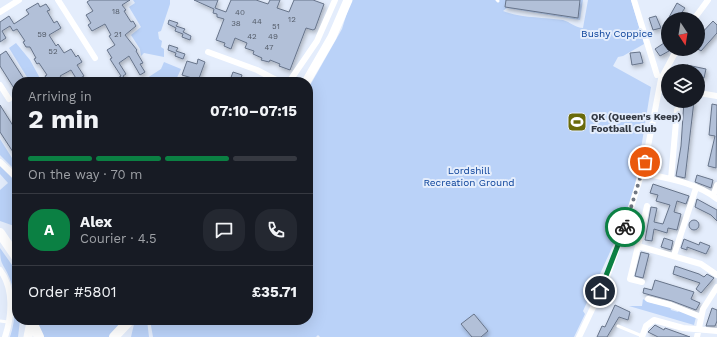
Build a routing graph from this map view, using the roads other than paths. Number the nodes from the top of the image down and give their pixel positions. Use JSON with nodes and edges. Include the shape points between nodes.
{"nodes":[{"id":1,"x":20,"y":0,"type":"edge"},
{"id":2,"x":58,"y":0,"type":"edge"},
{"id":3,"x":335,"y":0,"type":"edge"},
{"id":4,"x":348,"y":0,"type":"edge"},
{"id":5,"x":634,"y":0,"type":"edge"},
{"id":6,"x":708,"y":0,"type":"edge"},
{"id":7,"x":0,"y":12,"type":"edge"},
{"id":8,"x":699,"y":12,"type":"edge"},
{"id":9,"x":208,"y":52,"type":"dead end"},
{"id":10,"x":673,"y":56,"type":"edge"},
{"id":11,"x":95,"y":58,"type":"dead end"},
{"id":12,"x":657,"y":76,"type":"dead end"},
{"id":13,"x":270,"y":77,"type":"edge"},
{"id":14,"x":292,"y":77,"type":"edge"},
{"id":15,"x":309,"y":77,"type":"edge"},
{"id":16,"x":0,"y":85,"type":"edge"},
{"id":17,"x":705,"y":94,"type":"edge"},
{"id":18,"x":717,"y":96,"type":"edge"},
{"id":19,"x":9,"y":98,"type":"dead end"},
{"id":20,"x":677,"y":110,"type":"dead end"},
{"id":21,"x":0,"y":162,"type":"edge"},
{"id":22,"x":12,"y":173,"type":"edge"},
{"id":23,"x":642,"y":173,"type":"junction"},
{"id":24,"x":671,"y":179,"type":"junction"},
{"id":25,"x":717,"y":185,"type":"edge"},
{"id":26,"x":696,"y":188,"type":"junction"},
{"id":27,"x":715,"y":197,"type":"edge"},
{"id":28,"x":646,"y":206,"type":"dead end"},
{"id":29,"x":3,"y":237,"type":"edge"},
{"id":30,"x":12,"y":245,"type":"edge"},
{"id":31,"x":638,"y":246,"type":"junction"},
{"id":32,"x":12,"y":250,"type":"edge"},
{"id":33,"x":674,"y":255,"type":"junction"},
{"id":34,"x":0,"y":270,"type":"edge"},
{"id":35,"x":717,"y":275,"type":"edge"},
{"id":36,"x":3,"y":281,"type":"edge"},
{"id":37,"x":642,"y":282,"type":"dead end"},
{"id":38,"x":717,"y":287,"type":"edge"},
{"id":39,"x":648,"y":299,"type":"dead end"},
{"id":40,"x":701,"y":317,"type":"junction"},
{"id":41,"x":0,"y":321,"type":"edge"},
{"id":42,"x":8,"y":322,"type":"junction"},
{"id":43,"x":30,"y":325,"type":"edge"},
{"id":44,"x":33,"y":325,"type":"edge"},
{"id":45,"x":126,"y":325,"type":"edge"},
{"id":46,"x":129,"y":325,"type":"edge"},
{"id":47,"x":618,"y":326,"type":"dead end"},
{"id":48,"x":699,"y":330,"type":"junction"},
{"id":49,"x":717,"y":331,"type":"edge"},
{"id":50,"x":5,"y":337,"type":"edge"},
{"id":51,"x":28,"y":337,"type":"edge"},
{"id":52,"x":40,"y":337,"type":"edge"},
{"id":53,"x":114,"y":337,"type":"edge"},
{"id":54,"x":125,"y":337,"type":"edge"},
{"id":55,"x":578,"y":337,"type":"edge"},
{"id":56,"x":642,"y":337,"type":"edge"},
{"id":57,"x":697,"y":337,"type":"edge"}],
"edges":[{"from":1,"to":7,"type":"street"},
{"from":2,"to":11,"type":"street"},
{"from":3,"to":14,"type":"street","via":[[317,40]]},
{"from":4,"to":15,"type":"street","via":[[332,38]]},
{"from":5,"to":12,"type":"street"},
{"from":6,"to":8,"type":"street"},
{"from":9,"to":13,"type":"street"},
{"from":10,"to":23,"type":"street","via":[[661,80]]},
{"from":16,"to":19,"type":"street"},
{"from":17,"to":18,"type":"street"},
{"from":20,"to":24,"type":"street"},
{"from":21,"to":22,"type":"street"},
{"from":23,"to":24,"type":"street"},
{"from":23,"to":55,"type":"street","via":[[613,260]]},
{"from":24,"to":26,"type":"street"},
{"from":25,"to":27,"type":"street"},
{"from":26,"to":27,"type":"street"},
{"from":26,"to":33,"type":"street"},
{"from":28,"to":31,"type":"street"},
{"from":29,"to":30,"type":"main road"},
{"from":29,"to":32,"type":"main road"},
{"from":31,"to":33,"type":"street"},
{"from":31,"to":37,"type":"street","via":[[630,279]]},
{"from":33,"to":35,"type":"street","via":[[701,264]]},
{"from":34,"to":36,"type":"street"},
{"from":36,"to":42,"type":"street","via":[[10,295]]},
{"from":38,"to":40,"type":"street","via":[[706,302]]},
{"from":39,"to":40,"type":"street"},
{"from":40,"to":48,"type":"street"},
{"from":41,"to":42,"type":"lane"},
{"from":42,"to":50,"type":"street"},
{"from":43,"to":51,"type":"street"},
{"from":44,"to":52,"type":"main road"},
{"from":45,"to":53,"type":"main road"},
{"from":46,"to":54,"type":"main road"},
{"from":47,"to":56,"type":"lane"},
{"from":48,"to":49,"type":"street"},
{"from":48,"to":56,"type":"street","via":[[654,320],[646,326]]},
{"from":48,"to":57,"type":"street"}]}
